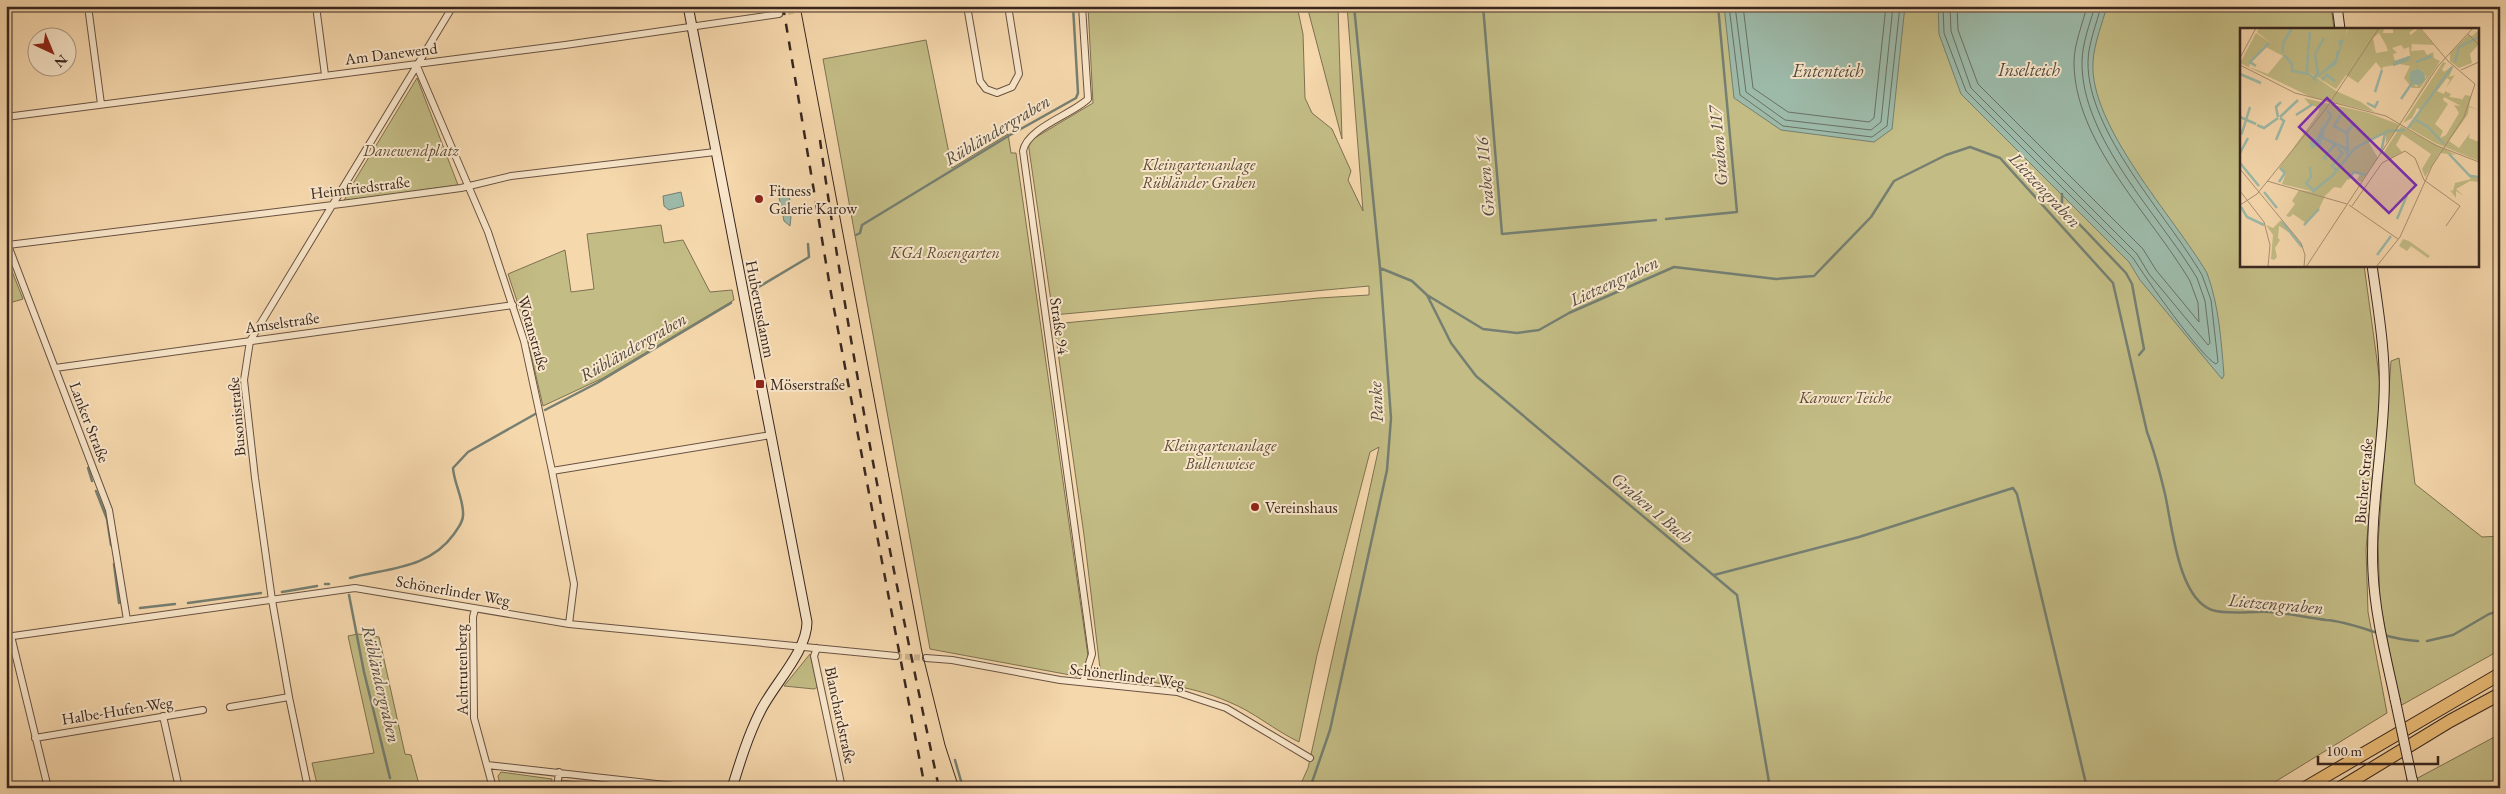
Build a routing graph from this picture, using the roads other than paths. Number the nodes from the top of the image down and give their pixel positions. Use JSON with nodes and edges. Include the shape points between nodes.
{"nodes":[{"id":1,"x":88,"y":6,"type":"edge"},
{"id":2,"x":316,"y":6,"type":"edge"},
{"id":3,"x":453,"y":6,"type":"edge"},
{"id":4,"x":688,"y":6,"type":"edge"},
{"id":5,"x":967,"y":6,"type":"edge"},
{"id":6,"x":1008,"y":6,"type":"edge"},
{"id":7,"x":1082,"y":6,"type":"edge"},
{"id":8,"x":2337,"y":6,"type":"edge"},
{"id":9,"x":780,"y":14,"type":"tunnel mouth"},
{"id":10,"x":691,"y":28,"type":"junction"},
{"id":11,"x":2340,"y":28,"type":"edge"},
{"id":12,"x":416,"y":64,"type":"junction"},
{"id":13,"x":325,"y":75,"type":"junction"},
{"id":14,"x":101,"y":104,"type":"junction"},
{"id":15,"x":6,"y":117,"type":"edge"},
{"id":16,"x":715,"y":152,"type":"junction"},
{"id":17,"x":468,"y":186,"type":"junction"},
{"id":18,"x":331,"y":204,"type":"junction"},
{"id":19,"x":7,"y":242,"type":"edge"},
{"id":20,"x":2372,"y":266,"type":"edge"},
{"id":21,"x":513,"y":306,"type":"junction"},
{"id":22,"x":250,"y":341,"type":"junction"},
{"id":23,"x":55,"y":368,"type":"junction"},
{"id":24,"x":771,"y":435,"type":"junction"},
{"id":25,"x":552,"y":471,"type":"junction"},
{"id":26,"x":272,"y":600,"type":"junction"},
{"id":27,"x":475,"y":609,"type":"junction"},
{"id":28,"x":126,"y":620,"type":"junction"},
{"id":29,"x":569,"y":624,"type":"junction"},
{"id":30,"x":9,"y":636,"type":"edge"},
{"id":31,"x":802,"y":648,"type":"junction"},
{"id":32,"x":817,"y":648,"type":"junction"},
{"id":33,"x":896,"y":656,"type":"tunnel mouth"},
{"id":34,"x":926,"y":658,"type":"tunnel mouth"},
{"id":35,"x":2500,"y":674,"type":"edge"},
{"id":36,"x":1083,"y":682,"type":"junction"},
{"id":37,"x":2500,"y":694,"type":"edge"},
{"id":38,"x":289,"y":697,"type":"junction"},
{"id":39,"x":230,"y":707,"type":"dead end"},
{"id":40,"x":203,"y":710,"type":"dead end"},
{"id":41,"x":163,"y":716,"type":"junction"},
{"id":42,"x":35,"y":738,"type":"junction"},
{"id":43,"x":1310,"y":758,"type":"dead end"},
{"id":44,"x":487,"y":765,"type":"junction"},
{"id":45,"x":559,"y":772,"type":"junction"},
{"id":46,"x":2414,"y":783,"type":"edge"},
{"id":47,"x":685,"y":787,"type":"edge"},
{"id":48,"x":48,"y":788,"type":"edge"},
{"id":49,"x":179,"y":788,"type":"edge"},
{"id":50,"x":308,"y":788,"type":"edge"},
{"id":51,"x":493,"y":788,"type":"edge"},
{"id":52,"x":557,"y":788,"type":"edge"},
{"id":53,"x":692,"y":788,"type":"edge"},
{"id":54,"x":732,"y":788,"type":"edge"},
{"id":55,"x":842,"y":788,"type":"edge"},
{"id":56,"x":2305,"y":788,"type":"edge"},
{"id":57,"x":2340,"y":788,"type":"edge"}],
"edges":[{"from":1,"to":14,"type":"street"},
{"from":2,"to":13,"type":"street"},
{"from":3,"to":12,"type":"street","name":"Busonistraße"},
{"from":4,"to":10,"type":"street","name":"Hubertusdamm"},
{"from":5,"to":6,"type":"street","via":[[980,81],[997,93],[1012,87],[1019,74]]},
{"from":7,"to":36,"type":"street","name":"Straße 94","via":[[1088,99],[1033,134],[1024,142],[1023,151],[1092,654]]},
{"from":8,"to":11,"type":"street"},
{"from":9,"to":10,"type":"street","name":"Am Danewend"},
{"from":10,"to":12,"type":"street","name":"Am Danewend"},
{"from":10,"to":16,"type":"street","name":"Hubertusdamm"},
{"from":12,"to":13,"type":"street","name":"Am Danewend"},
{"from":12,"to":17,"type":"street","name":"Wotanstraße"},
{"from":12,"to":18,"type":"street","name":"Busonistraße"},
{"from":13,"to":14,"type":"street","name":"Am Danewend"},
{"from":14,"to":15,"type":"street","name":"Am Danewend"},
{"from":16,"to":17,"type":"street","name":"Heimfriedstraße","via":[[511,176]]},
{"from":16,"to":24,"type":"street","name":"Hubertusdamm"},
{"from":17,"to":18,"type":"street","name":"Heimfriedstraße"},
{"from":17,"to":21,"type":"street","name":"Wotanstraße","via":[[488,232]]},
{"from":18,"to":19,"type":"street","name":"Heimfriedstraße"},
{"from":18,"to":22,"type":"street","name":"Busonistraße"},
{"from":19,"to":23,"type":"street","name":"Lanker Straße"},
{"from":20,"to":46,"type":"street","name":"Bucher Straße","bridge":true,"via":[[2384,381],[2373,572],[2381,631]]},
{"from":21,"to":22,"type":"street","name":"Amselstraße"},
{"from":21,"to":25,"type":"street","name":"Wotanstraße"},
{"from":22,"to":23,"type":"street","name":"Amselstraße"},
{"from":22,"to":26,"type":"street","name":"Busonistraße","via":[[244,380]]},
{"from":23,"to":28,"type":"street","name":"Lanker Straße","via":[[109,512]]},
{"from":24,"to":25,"type":"street"},
{"from":24,"to":31,"type":"street","name":"Hubertusdamm","via":[[806,616]]},
{"from":25,"to":29,"type":"street","name":"Wotanstraße","via":[[574,584]]},
{"from":26,"to":27,"type":"street","name":"Schönerlinder Weg","via":[[355,588]]},
{"from":26,"to":28,"type":"street","name":"Schönerlinder Weg"},
{"from":26,"to":38,"type":"street","name":"Busonistraße"},
{"from":27,"to":29,"type":"street","name":"Schönerlinder Weg"},
{"from":27,"to":44,"type":"street","name":"Achtrutenberg","via":[[474,718]]},
{"from":28,"to":30,"type":"street","name":"Schönerlinder Weg"},
{"from":29,"to":31,"type":"street","name":"Schönerlinder Weg"},
{"from":30,"to":42,"type":"street"},
{"from":31,"to":32,"type":"street","name":"Schönerlinder Weg"},
{"from":31,"to":54,"type":"street","via":[[761,710]]},
{"from":32,"to":33,"type":"street","name":"Schönerlinder Weg"},
{"from":32,"to":55,"type":"street","name":"Blanchardstraße","via":[[814,656]]},
{"from":34,"to":36,"type":"street","name":"Schönerlinder Weg"},
{"from":35,"to":56,"type":"highway"},
{"from":36,"to":43,"type":"street","name":"Schönerlinder Weg","via":[[1176,692],[1217,706]]},
{"from":37,"to":57,"type":"highway"},
{"from":38,"to":39,"type":"street"},
{"from":38,"to":50,"type":"street","name":"Busonistraße"},
{"from":40,"to":41,"type":"street","name":"Halbe-Hufen-Weg"},
{"from":41,"to":42,"type":"street","name":"Halbe-Hufen-Weg"},
{"from":41,"to":49,"type":"street"},
{"from":42,"to":48,"type":"street"},
{"from":44,"to":45,"type":"street"},
{"from":44,"to":51,"type":"street","name":"Achtrutenberg"},
{"from":45,"to":47,"type":"street"},
{"from":45,"to":52,"type":"street"},
{"from":47,"to":53,"type":"street"}]}
